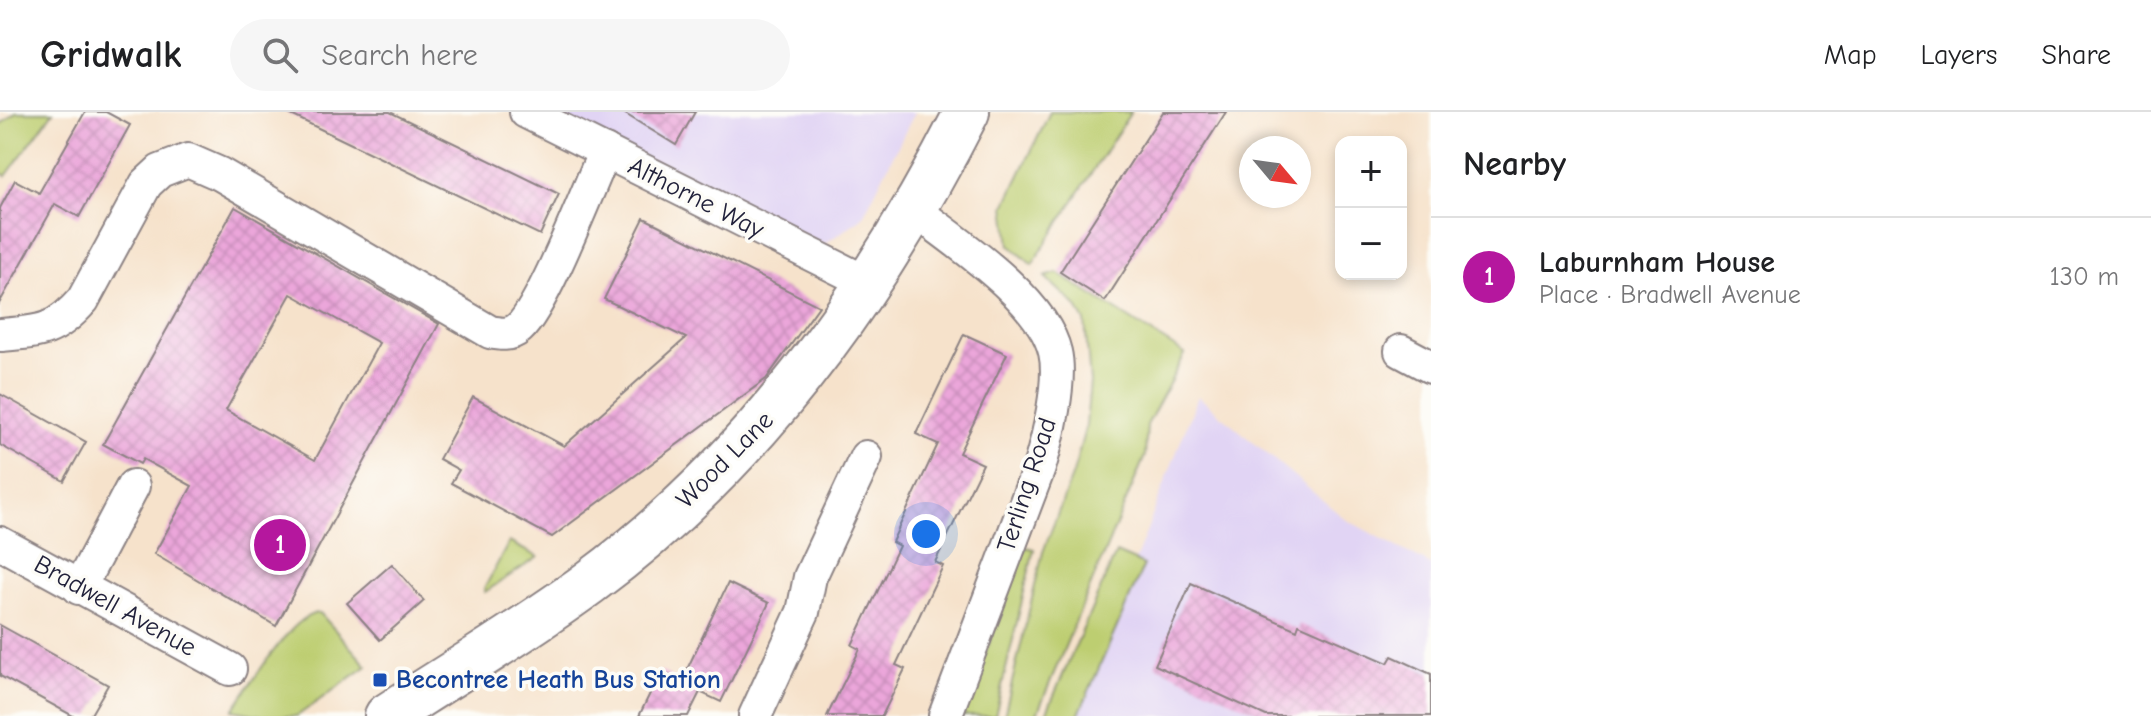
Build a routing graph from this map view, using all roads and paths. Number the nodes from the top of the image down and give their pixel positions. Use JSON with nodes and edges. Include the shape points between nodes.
{"nodes":[{"id":1,"x":526,"y":112,"type":"edge"},
{"id":2,"x":967,"y":112,"type":"edge"},
{"id":3,"x":605,"y":151,"type":"junction"},
{"id":4,"x":913,"y":209,"type":"junction"},
{"id":5,"x":866,"y":282,"type":"junction"},
{"id":6,"x":0,"y":335,"type":"edge"},
{"id":7,"x":1401,"y":351,"type":"dead end"},
{"id":8,"x":1431,"y":367,"type":"edge"},
{"id":9,"x":866,"y":457,"type":"dead end"},
{"id":10,"x":133,"y":486,"type":"dead end"},
{"id":11,"x":0,"y":543,"type":"edge"},
{"id":12,"x":79,"y":588,"type":"junction"},
{"id":13,"x":230,"y":669,"type":"dead end"},
{"id":14,"x":387,"y":716,"type":"edge"},
{"id":15,"x":755,"y":716,"type":"edge"},
{"id":16,"x":945,"y":716,"type":"edge"}],
"edges":[{"from":1,"to":3,"type":"street","name":"Althorne Way"},
{"from":2,"to":4,"type":"main road","name":"Wood Lane"},
{"from":3,"to":5,"type":"street","name":"Althorne Way"},
{"from":3,"to":6,"type":"street","via":[[536,303],[518,328],[504,335],[490,332],[188,160],[160,171],[146,184],[83,300],[53,328]]},
{"from":4,"to":5,"type":"main road","name":"Wood Lane"},
{"from":4,"to":16,"type":"street","name":"Terling Road","via":[[1027,303],[1056,352],[1050,430],[1039,468]]},
{"from":5,"to":14,"type":"main road","name":"Wood Lane","via":[[796,385],[690,500],[590,582]]},
{"from":7,"to":8,"type":"street"},
{"from":9,"to":15,"type":"street","via":[[810,577],[803,612]]},
{"from":10,"to":12,"type":"street"},
{"from":11,"to":12,"type":"street","name":"Bradwell Avenue"},
{"from":12,"to":13,"type":"street","name":"Bradwell Avenue"}]}
